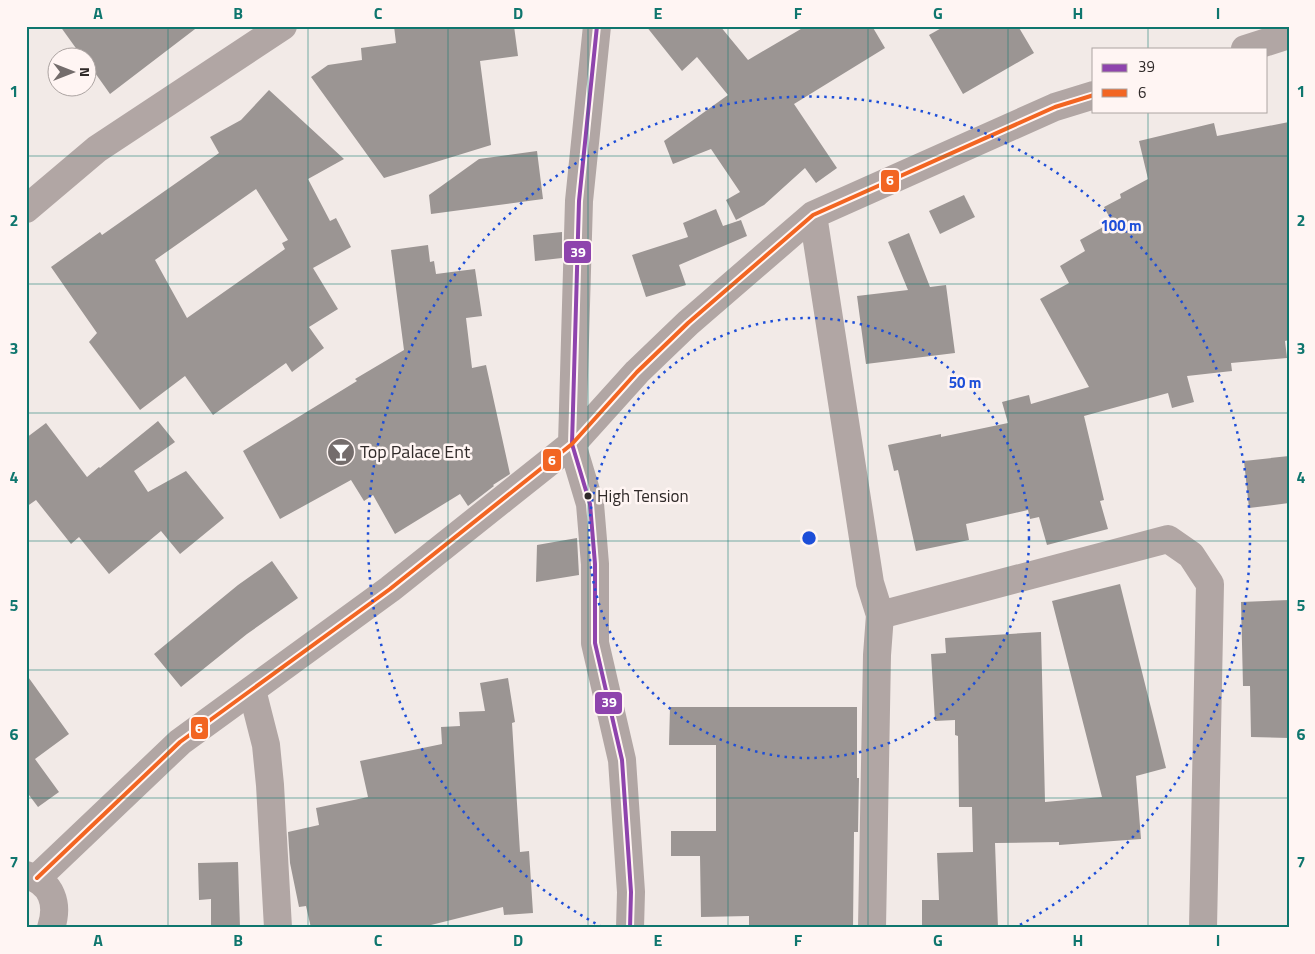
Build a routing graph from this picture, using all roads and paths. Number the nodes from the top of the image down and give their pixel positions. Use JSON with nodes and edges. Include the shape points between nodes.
{"nodes":[{"id":1,"x":283,"y":26,"type":"edge"},
{"id":2,"x":597,"y":26,"type":"edge"},
{"id":3,"x":1289,"y":35,"type":"edge"},
{"id":4,"x":1248,"y":48,"type":"edge"},
{"id":5,"x":1092,"y":96,"type":"edge"},
{"id":6,"x":26,"y":209,"type":"edge"},
{"id":7,"x":813,"y":215,"type":"junction"},
{"id":8,"x":572,"y":444,"type":"junction"},
{"id":9,"x":880,"y":615,"type":"junction"},
{"id":10,"x":252,"y":690,"type":"junction"},
{"id":11,"x":32,"y":877,"type":"edge"},
{"id":12,"x":51,"y":928,"type":"edge"},
{"id":13,"x":278,"y":928,"type":"edge"},
{"id":14,"x":630,"y":928,"type":"edge"},
{"id":15,"x":872,"y":928,"type":"edge"},
{"id":16,"x":1202,"y":928,"type":"edge"}],
"edges":[{"from":1,"to":6,"type":"street","via":[[97,149]]},
{"from":2,"to":8,"type":"street","via":[[579,202]]},
{"from":3,"to":4,"type":"street"},
{"from":5,"to":7,"type":"street","via":[[1055,107]]},
{"from":7,"to":8,"type":"street","via":[[688,323],[637,372]]},
{"from":7,"to":9,"type":"street","via":[[870,583]]},
{"from":8,"to":10,"type":"street","via":[[390,589]]},
{"from":8,"to":14,"type":"street","via":[[590,504],[595,564],[595,643],[622,760],[631,892]]},
{"from":9,"to":15,"type":"street"},
{"from":9,"to":16,"type":"street","via":[[1168,539],[1191,555],[1210,584]]},
{"from":10,"to":11,"type":"street","via":[[180,742]]},
{"from":10,"to":13,"type":"street","via":[[266,745]]},
{"from":11,"to":12,"type":"street","via":[[48,888],[54,901],[55,916]]}]}
